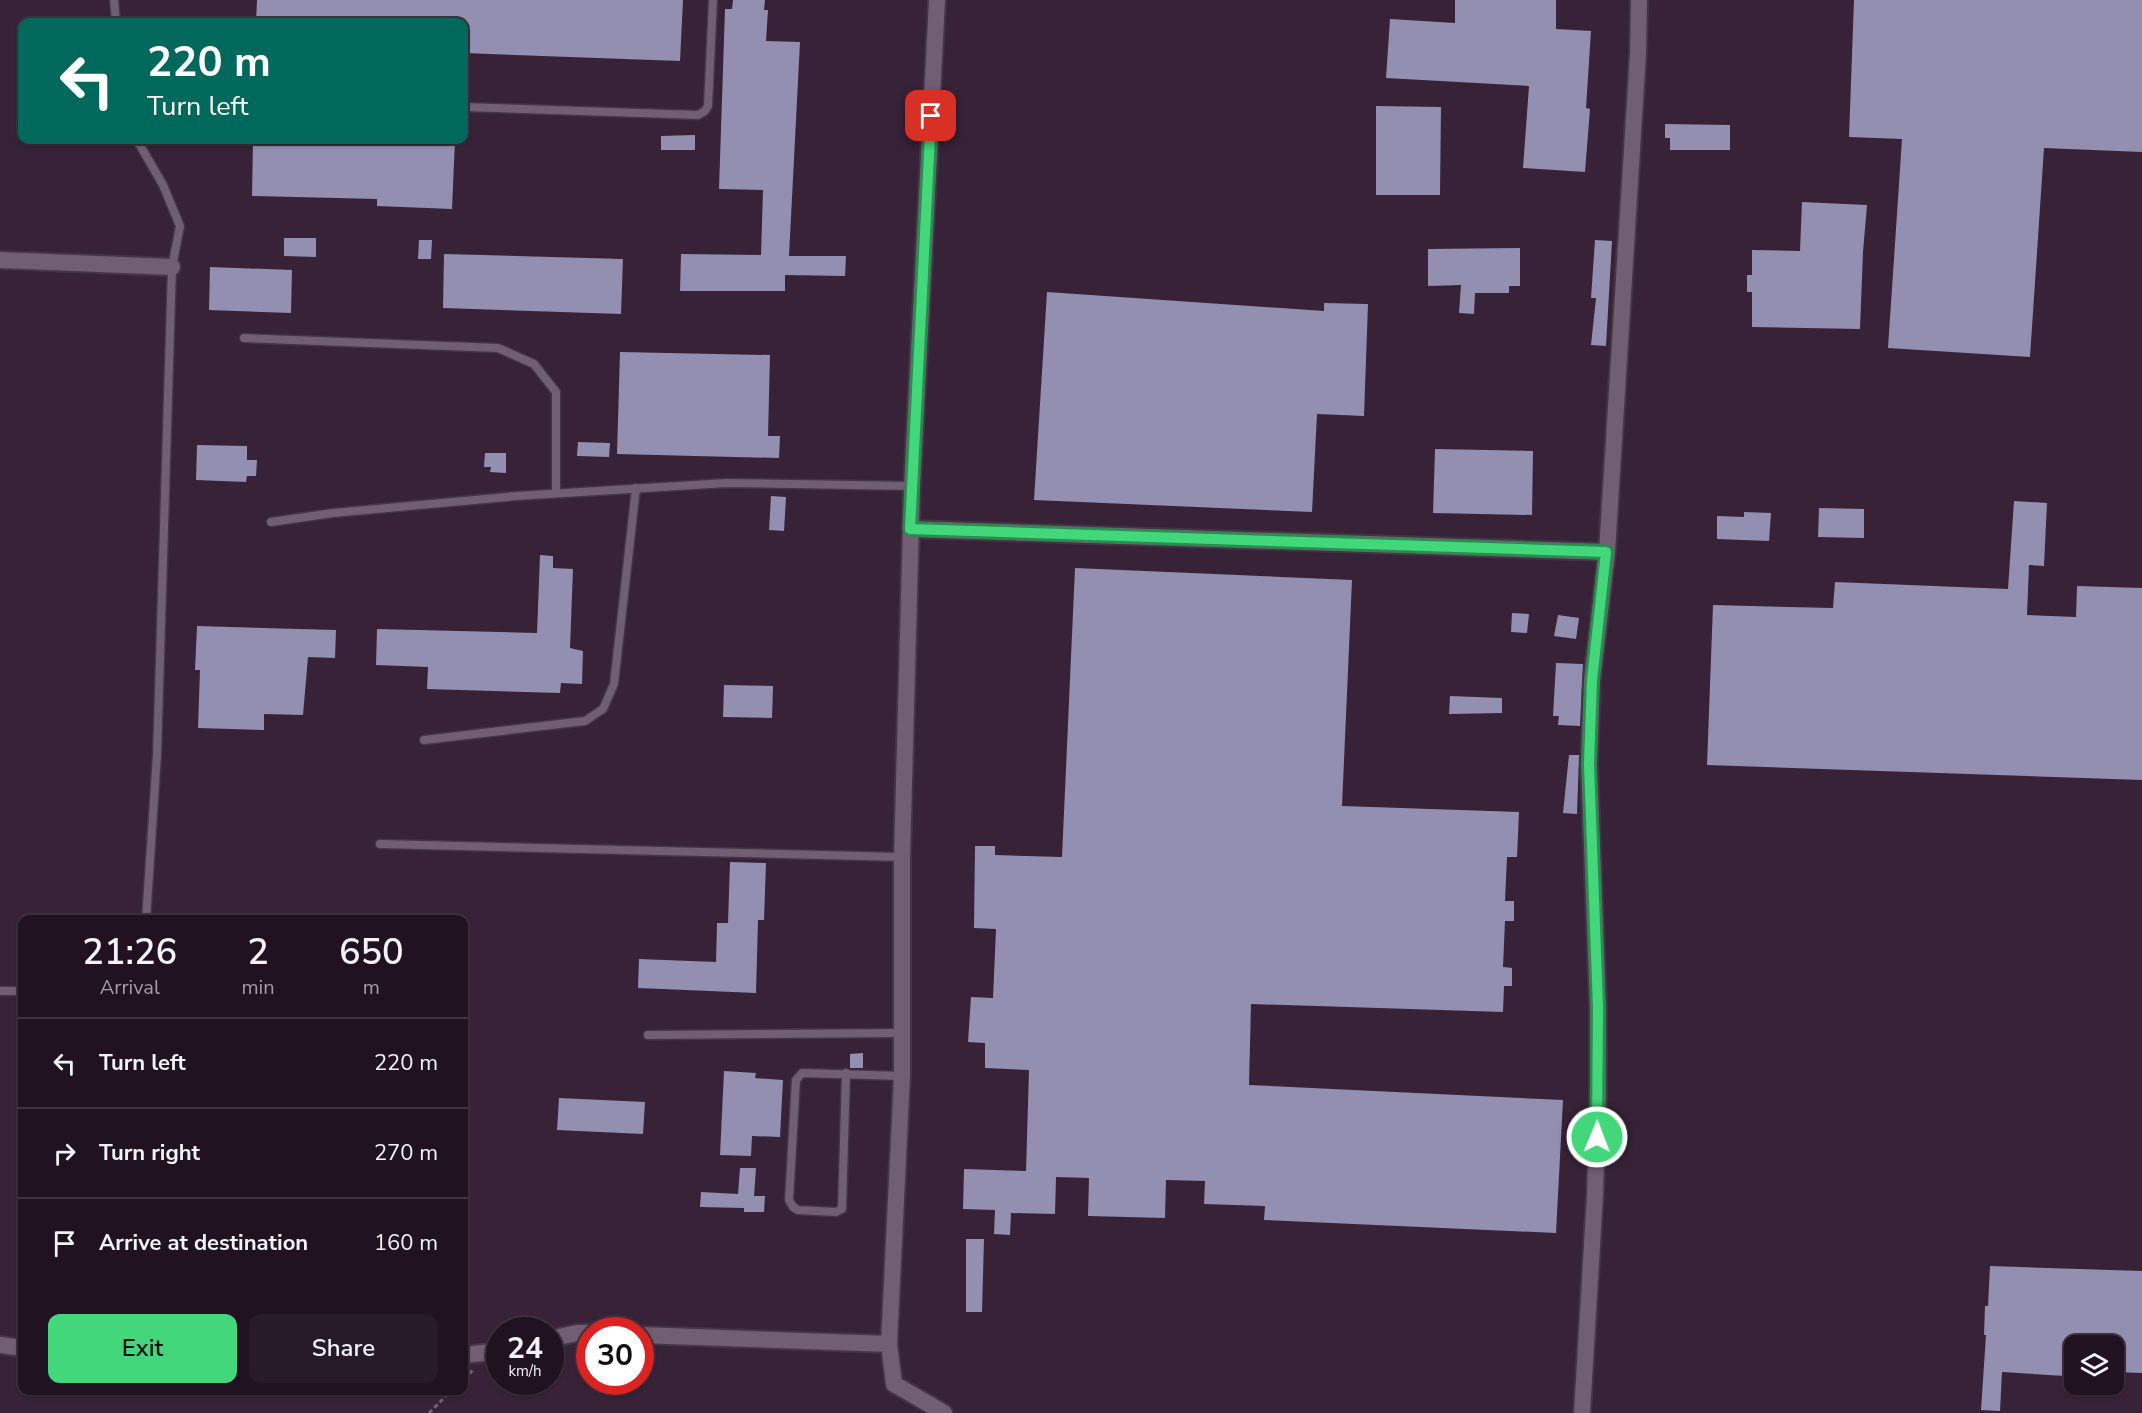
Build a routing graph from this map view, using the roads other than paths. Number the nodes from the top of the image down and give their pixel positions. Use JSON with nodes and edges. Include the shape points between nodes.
{"nodes":[{"id":1,"x":114,"y":0,"type":"edge"},
{"id":2,"x":712,"y":0,"type":"edge"},
{"id":3,"x":937,"y":0,"type":"edge"},
{"id":4,"x":1639,"y":0,"type":"edge"},
{"id":5,"x":116,"y":18,"type":"edge"},
{"id":6,"x":468,"y":107,"type":"edge"},
{"id":7,"x":139,"y":144,"type":"edge"},
{"id":8,"x":0,"y":260,"type":"edge"},
{"id":9,"x":172,"y":267,"type":"junction"},
{"id":10,"x":244,"y":338,"type":"dead end"},
{"id":11,"x":912,"y":486,"type":"junction"},
{"id":12,"x":636,"y":489,"type":"junction"},
{"id":13,"x":556,"y":493,"type":"junction"},
{"id":14,"x":271,"y":522,"type":"dead end"},
{"id":15,"x":910,"y":529,"type":"junction"},
{"id":16,"x":1606,"y":552,"type":"junction"},
{"id":17,"x":424,"y":740,"type":"dead end"},
{"id":18,"x":380,"y":844,"type":"dead end"},
{"id":19,"x":902,"y":857,"type":"junction"},
{"id":20,"x":146,"y":915,"type":"edge"},
{"id":21,"x":0,"y":991,"type":"edge"},
{"id":22,"x":18,"y":992,"type":"edge"},
{"id":23,"x":902,"y":1033,"type":"junction"},
{"id":24,"x":648,"y":1035,"type":"dead end"},
{"id":25,"x":846,"y":1073,"type":"junction"},
{"id":26,"x":903,"y":1076,"type":"junction"},
{"id":27,"x":654,"y":1336,"type":"edge"},
{"id":28,"x":889,"y":1344,"type":"junction"},
{"id":29,"x":0,"y":1346,"type":"edge"},
{"id":30,"x":18,"y":1348,"type":"edge"},
{"id":31,"x":486,"y":1352,"type":"edge"},
{"id":32,"x":468,"y":1354,"type":"edge"},
{"id":33,"x":944,"y":1413,"type":"edge"},
{"id":34,"x":1582,"y":1413,"type":"edge"}],
"edges":[{"from":1,"to":5,"type":"lane"},
{"from":2,"to":6,"type":"lane","via":[[708,106],[698,115]]},
{"from":3,"to":11,"type":"street"},
{"from":4,"to":16,"type":"street"},
{"from":7,"to":9,"type":"lane","via":[[180,226]]},
{"from":8,"to":9,"type":"street"},
{"from":9,"to":20,"type":"lane","via":[[157,755]]},
{"from":10,"to":13,"type":"lane","via":[[498,348],[534,364],[556,392]]},
{"from":11,"to":12,"type":"lane","via":[[726,483]]},
{"from":11,"to":15,"type":"street"},
{"from":12,"to":13,"type":"lane"},
{"from":12,"to":17,"type":"lane","via":[[614,684],[603,709],[585,721]]},
{"from":13,"to":14,"type":"lane"},
{"from":15,"to":16,"type":"street"},
{"from":15,"to":19,"type":"street"},
{"from":16,"to":34,"type":"street","via":[[1592,680],[1589,764],[1598,1098]]},
{"from":18,"to":19,"type":"lane"},
{"from":19,"to":23,"type":"street"},
{"from":21,"to":22,"type":"lane"},
{"from":23,"to":24,"type":"lane"},
{"from":23,"to":26,"type":"street"},
{"from":25,"to":25,"type":"lane","via":[[842,1209],[798,1210],[789,1200],[796,1080],[802,1073]]},
{"from":25,"to":26,"type":"lane"},
{"from":26,"to":28,"type":"street"},
{"from":27,"to":28,"type":"street"},
{"from":28,"to":33,"type":"street","via":[[894,1384]]},
{"from":29,"to":30,"type":"street"},
{"from":31,"to":32,"type":"street"}]}
